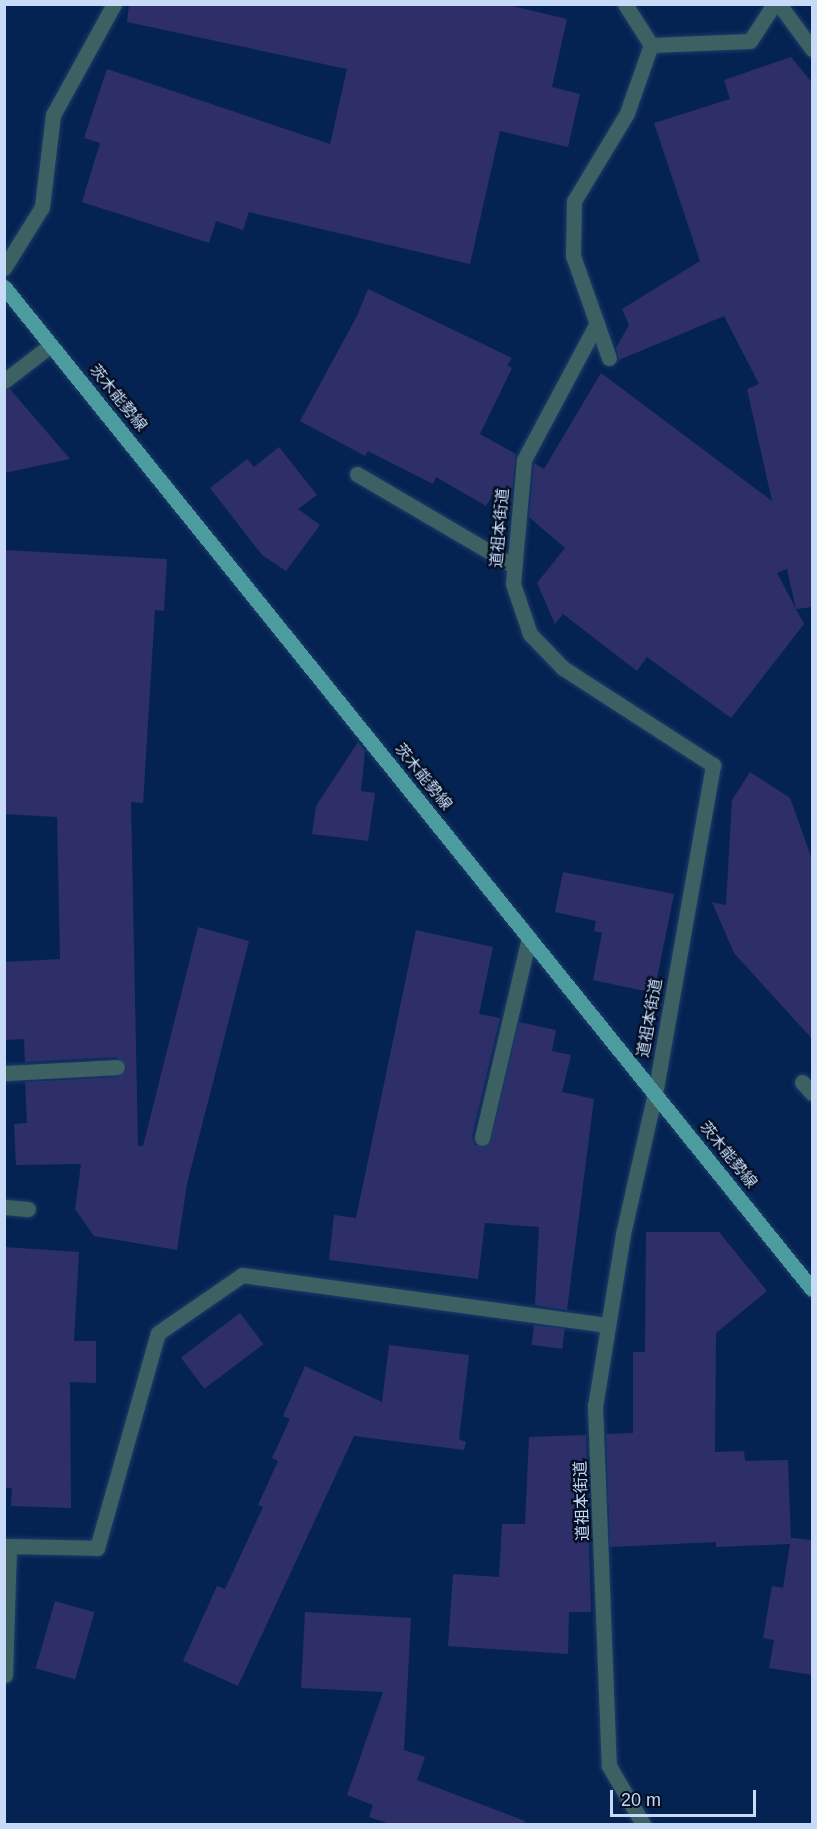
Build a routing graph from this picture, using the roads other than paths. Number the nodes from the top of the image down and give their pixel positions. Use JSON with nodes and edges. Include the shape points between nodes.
{"nodes":[{"id":1,"x":114,"y":4,"type":"edge"},
{"id":2,"x":625,"y":4,"type":"edge"},
{"id":3,"x":774,"y":4,"type":"edge"},
{"id":4,"x":779,"y":4,"type":"edge"},
{"id":5,"x":651,"y":45,"type":"junction"},
{"id":6,"x":813,"y":49,"type":"edge"},
{"id":7,"x":4,"y":268,"type":"edge"},
{"id":8,"x":4,"y":287,"type":"edge"},
{"id":9,"x":597,"y":322,"type":"junction"},
{"id":10,"x":51,"y":345,"type":"junction"},
{"id":11,"x":609,"y":358,"type":"dead end"},
{"id":12,"x":4,"y":381,"type":"edge"},
{"id":13,"x":357,"y":474,"type":"dead end"},
{"id":14,"x":514,"y":566,"type":"junction"},
{"id":15,"x":529,"y":937,"type":"junction"},
{"id":16,"x":117,"y":1067,"type":"dead end"},
{"id":17,"x":4,"y":1073,"type":"edge"},
{"id":18,"x":802,"y":1082,"type":"dead end"},
{"id":19,"x":813,"y":1093,"type":"edge"},
{"id":20,"x":655,"y":1094,"type":"junction"},
{"id":21,"x":482,"y":1138,"type":"dead end"},
{"id":22,"x":4,"y":1207,"type":"edge"},
{"id":23,"x":28,"y":1209,"type":"dead end"},
{"id":24,"x":813,"y":1289,"type":"edge"},
{"id":25,"x":608,"y":1325,"type":"junction"},
{"id":26,"x":7,"y":1546,"type":"edge"},
{"id":27,"x":5,"y":1675,"type":"edge"},
{"id":28,"x":643,"y":1824,"type":"edge"}],
"edges":[{"from":1,"to":7,"type":"street","via":[[53,116],[42,207]]},
{"from":2,"to":5,"type":"street"},
{"from":3,"to":5,"type":"street","via":[[750,41]]},
{"from":4,"to":6,"type":"street"},
{"from":5,"to":9,"type":"street","via":[[627,113],[574,201],[573,256]]},
{"from":8,"to":10,"type":"main road","name":"茨木能勢線"},
{"from":9,"to":11,"type":"street"},
{"from":9,"to":14,"type":"street","name":"道祖本街道","via":[[524,460]]},
{"from":10,"to":12,"type":"street"},
{"from":10,"to":15,"type":"main road","name":"茨木能勢線"},
{"from":13,"to":14,"type":"street"},
{"from":14,"to":20,"type":"street","name":"道祖本街道","via":[[513,584],[530,634],[563,668],[713,765]]},
{"from":15,"to":20,"type":"main road","name":"茨木能勢線"},
{"from":15,"to":21,"type":"street"},
{"from":16,"to":17,"type":"street"},
{"from":18,"to":19,"type":"street"},
{"from":20,"to":24,"type":"main road","name":"茨木能勢線"},
{"from":20,"to":25,"type":"street","name":"道祖本街道","via":[[623,1234]]},
{"from":22,"to":23,"type":"street"},
{"from":25,"to":26,"type":"street","via":[[242,1275],[158,1333],[97,1548]]},
{"from":25,"to":28,"type":"street","name":"道祖本街道","via":[[595,1406],[609,1766]]},
{"from":26,"to":27,"type":"street"}]}
